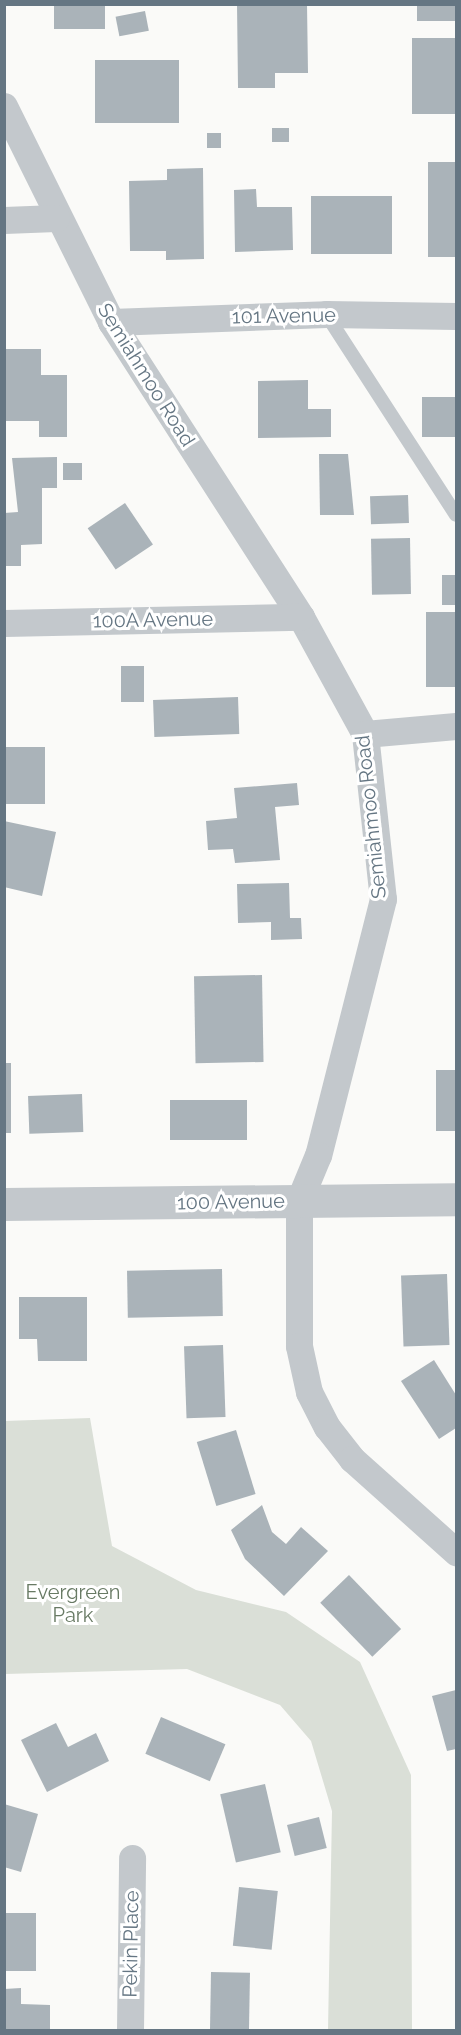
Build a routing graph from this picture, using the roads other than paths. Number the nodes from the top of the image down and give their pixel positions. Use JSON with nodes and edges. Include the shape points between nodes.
{"nodes":[{"id":1,"x":4,"y":106,"type":"edge"},
{"id":2,"x":56,"y":218,"type":"junction"},
{"id":3,"x":4,"y":220,"type":"edge"},
{"id":4,"x":326,"y":314,"type":"junction"},
{"id":5,"x":456,"y":316,"type":"edge"},
{"id":6,"x":111,"y":322,"type":"junction"},
{"id":7,"x":456,"y":515,"type":"edge"},
{"id":8,"x":301,"y":617,"type":"junction"},
{"id":9,"x":4,"y":623,"type":"edge"},
{"id":10,"x":456,"y":726,"type":"edge"},
{"id":11,"x":365,"y":734,"type":"junction"},
{"id":12,"x":456,"y":1199,"type":"edge"},
{"id":13,"x":299,"y":1201,"type":"junction"},
{"id":14,"x":4,"y":1204,"type":"edge"},
{"id":15,"x":456,"y":1552,"type":"edge"},
{"id":16,"x":132,"y":1858,"type":"dead end"},
{"id":17,"x":130,"y":2031,"type":"edge"}],
"edges":[{"from":1,"to":2,"type":"street","name":"Semiahmoo Road"},
{"from":2,"to":3,"type":"street"},
{"from":2,"to":6,"type":"street","name":"Semiahmoo Road"},
{"from":4,"to":5,"type":"street","name":"101 Avenue"},
{"from":4,"to":6,"type":"street","name":"101 Avenue"},
{"from":4,"to":7,"type":"lane"},
{"from":6,"to":8,"type":"street","name":"Semiahmoo Road"},
{"from":8,"to":9,"type":"street","name":"100A Avenue"},
{"from":8,"to":11,"type":"street","name":"Semiahmoo Road"},
{"from":10,"to":11,"type":"street"},
{"from":11,"to":13,"type":"street","name":"Semiahmoo Road","via":[[383,898],[318,1155]]},
{"from":12,"to":13,"type":"street","name":"100 Avenue"},
{"from":13,"to":14,"type":"street","name":"100 Avenue"},
{"from":13,"to":15,"type":"street","name":"Semiahmoo Road","via":[[299,1346],[309,1392],[352,1459]]},
{"from":16,"to":17,"type":"street","name":"Pekin Place"}]}
